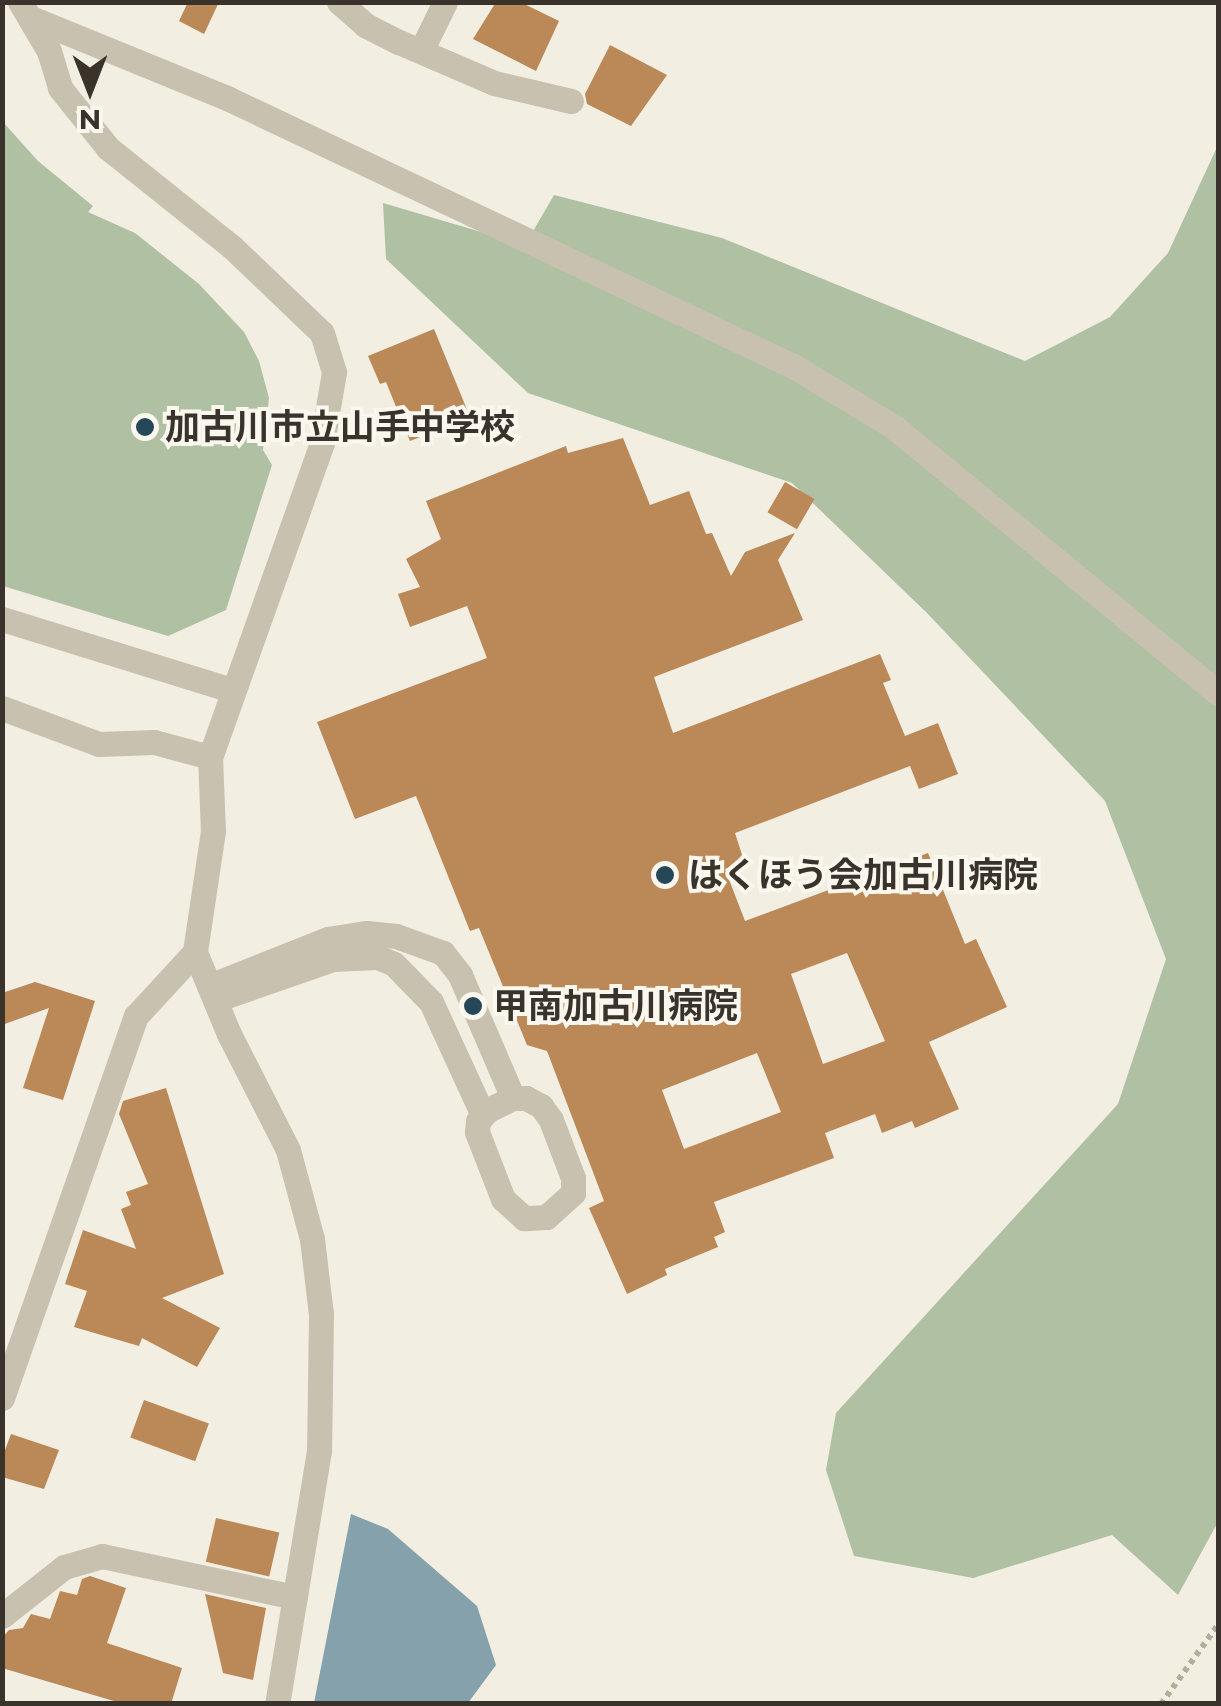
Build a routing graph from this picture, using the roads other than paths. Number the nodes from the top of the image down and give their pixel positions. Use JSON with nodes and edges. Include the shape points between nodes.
{"nodes":[{"id":1,"x":53,"y":2,"type":"edge"},
{"id":2,"x":339,"y":2,"type":"edge"},
{"id":3,"x":445,"y":2,"type":"edge"},
{"id":4,"x":26,"y":10,"type":"edge"},
{"id":5,"x":422,"y":49,"type":"junction"},
{"id":6,"x":571,"y":102,"type":"dead end"},
{"id":7,"x":2,"y":619,"type":"edge"},
{"id":8,"x":232,"y":690,"type":"junction"},
{"id":9,"x":1218,"y":693,"type":"edge"},
{"id":10,"x":2,"y":708,"type":"edge"},
{"id":11,"x":210,"y":757,"type":"junction"},
{"id":12,"x":195,"y":952,"type":"junction"},
{"id":13,"x":212,"y":993,"type":"junction"},
{"id":14,"x":513,"y":1098,"type":"junction"},
{"id":15,"x":484,"y":1115,"type":"junction"},
{"id":16,"x":2,"y":1398,"type":"edge"},
{"id":17,"x":295,"y":1597,"type":"junction"},
{"id":18,"x":2,"y":1616,"type":"edge"},
{"id":19,"x":277,"y":1704,"type":"edge"}],
"edges":[{"from":1,"to":4,"type":"street"},
{"from":2,"to":5,"type":"street","via":[[365,24]]},
{"from":3,"to":5,"type":"street"},
{"from":4,"to":8,"type":"street","via":[[49,50],[60,88],[108,148],[232,248],[322,333],[334,372],[322,443]]},
{"from":4,"to":9,"type":"street","via":[[795,367],[894,427]]},
{"from":5,"to":6,"type":"street","via":[[494,83]]},
{"from":7,"to":8,"type":"street"},
{"from":8,"to":11,"type":"street"},
{"from":10,"to":11,"type":"street","via":[[99,744],[154,742]]},
{"from":11,"to":12,"type":"street","via":[[213,831]]},
{"from":12,"to":13,"type":"street"},
{"from":12,"to":16,"type":"street","via":[[136,1016]]},
{"from":13,"to":14,"type":"street","via":[[328,940],[367,933],[426,944],[460,975]]},
{"from":13,"to":15,"type":"street","via":[[333,958],[378,957],[394,964],[431,1002]]},
{"from":13,"to":17,"type":"street","via":[[288,1150],[312,1239],[320,1314],[319,1452]]},
{"from":14,"to":15,"type":"street"},
{"from":14,"to":15,"type":"street","via":[[541,1106],[573,1178],[572,1193],[546,1216],[524,1218],[502,1198],[478,1132]]},
{"from":17,"to":18,"type":"street","via":[[102,1556],[64,1567]]},
{"from":17,"to":19,"type":"street"}]}
